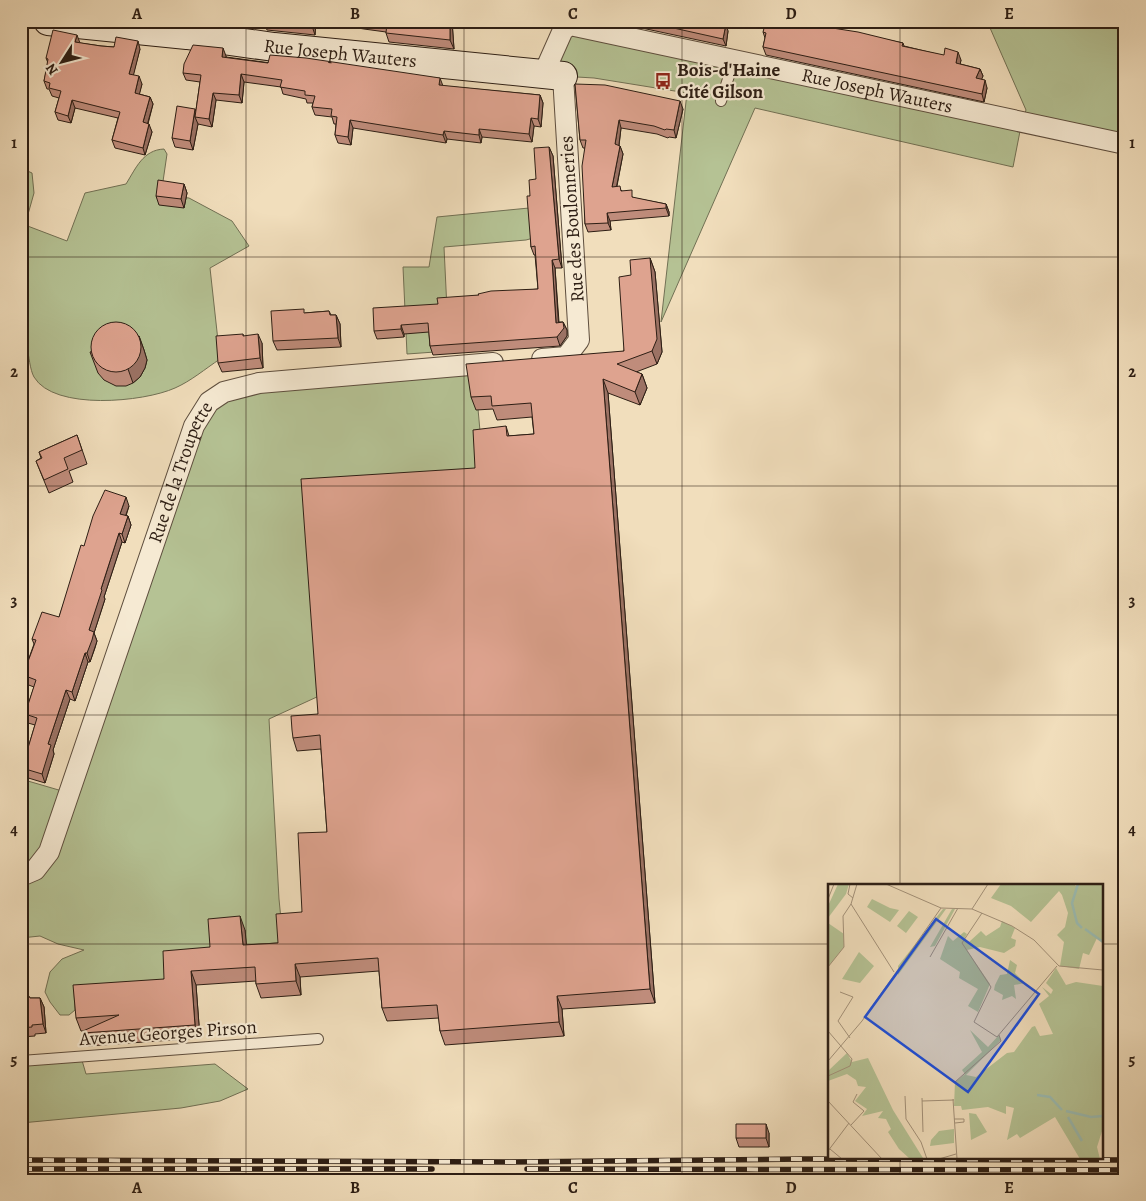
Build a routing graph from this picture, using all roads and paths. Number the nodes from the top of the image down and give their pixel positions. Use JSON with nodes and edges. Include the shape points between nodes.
{"nodes":[{"id":1,"x":48,"y":21,"type":"edge"},
{"id":2,"x":734,"y":60,"type":"junction"},
{"id":3,"x":553,"y":76,"type":"junction"},
{"id":4,"x":722,"y":101,"type":"dead end"},
{"id":5,"x":1125,"y":144,"type":"edge"},
{"id":6,"x":566,"y":356,"type":"joint"},
{"id":7,"x":21,"y":876,"type":"edge"},
{"id":8,"x":318,"y":1039,"type":"dead end"},
{"id":9,"x":21,"y":1062,"type":"edge"}],
"edges":[{"from":1,"to":3,"type":"street","name":"Rue Joseph Wauters"},
{"from":2,"to":3,"type":"street","name":"Rue Joseph Wauters","via":[[570,25],[563,30]]},
{"from":2,"to":4,"type":"lane"},
{"from":2,"to":5,"type":"street","name":"Rue Joseph Wauters"},
{"from":3,"to":6,"type":"street","name":"Rue des Boulonneries","via":[[579,340]]},
{"from":6,"to":7,"type":"street","name":"Rue de la Troupette","via":[[259,383],[224,392],[209,402],[194,426],[49,852],[35,870]]},
{"from":8,"to":9,"type":"lane","name":"Avenue Georges Pirson"}]}
